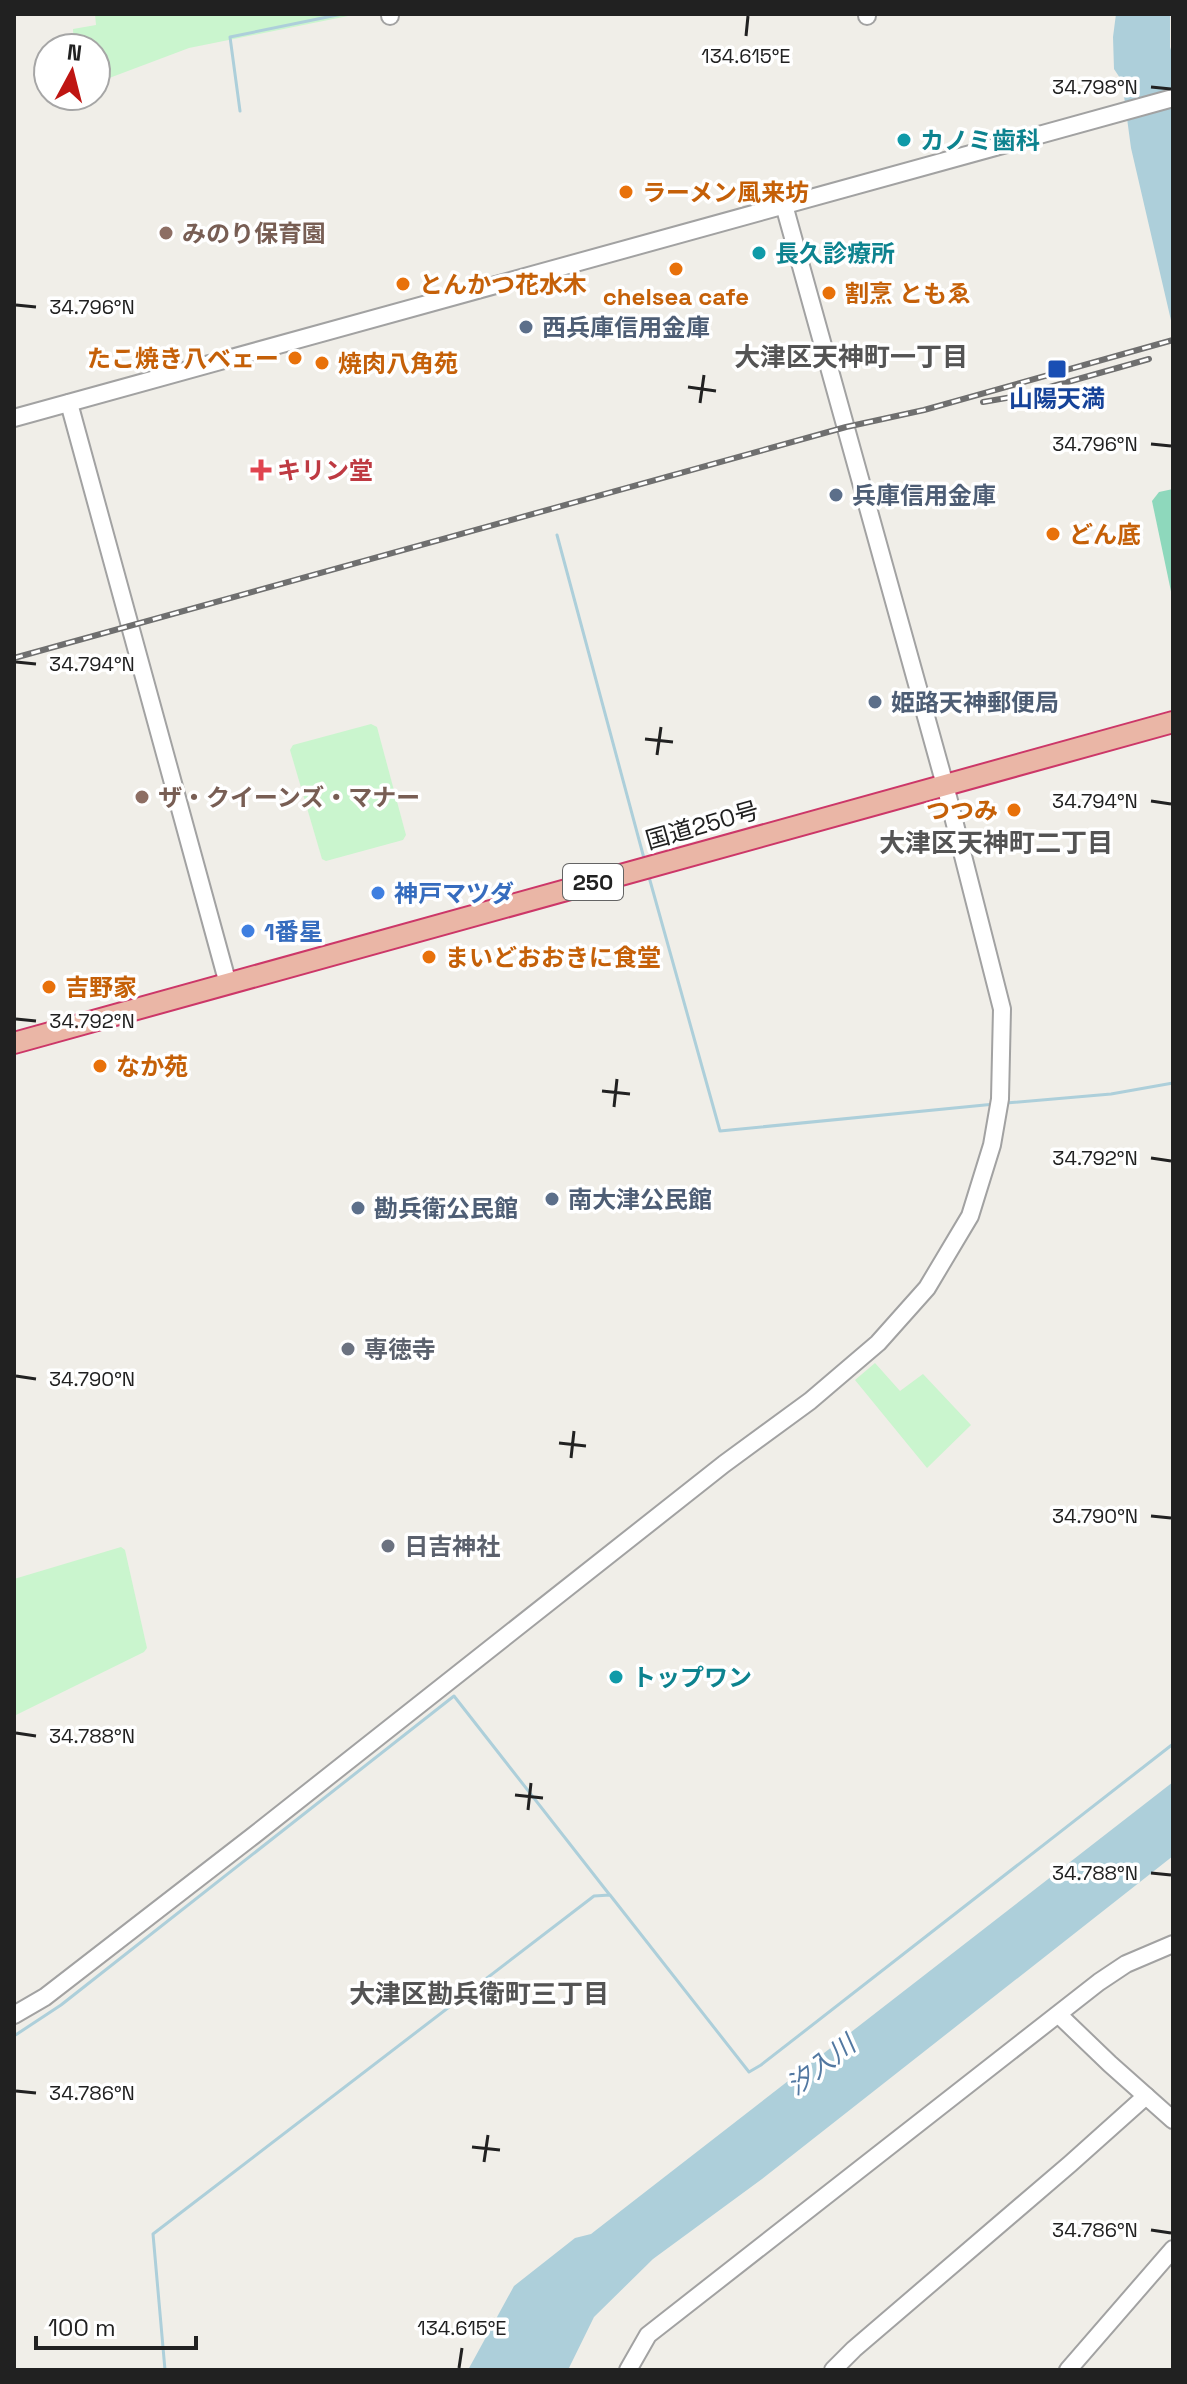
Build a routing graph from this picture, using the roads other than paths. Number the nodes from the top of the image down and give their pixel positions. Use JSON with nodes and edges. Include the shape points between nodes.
{"nodes":[{"id":1,"x":1173,"y":98,"type":"edge"},
{"id":2,"x":784,"y":205,"type":"junction"},
{"id":3,"x":69,"y":403,"type":"junction"},
{"id":4,"x":14,"y":418,"type":"edge"},
{"id":5,"x":1173,"y":722,"type":"edge"},
{"id":6,"x":945,"y":785,"type":"junction"},
{"id":7,"x":228,"y":984,"type":"junction"},
{"id":8,"x":14,"y":1043,"type":"edge"},
{"id":9,"x":1173,"y":1944,"type":"edge"},
{"id":10,"x":14,"y":2015,"type":"edge"},
{"id":11,"x":1059,"y":2015,"type":"junction"},
{"id":12,"x":1146,"y":2096,"type":"junction"},
{"id":13,"x":1173,"y":2120,"type":"edge"},
{"id":14,"x":1173,"y":2249,"type":"edge"},
{"id":15,"x":628,"y":2370,"type":"edge"},
{"id":16,"x":833,"y":2370,"type":"edge"},
{"id":17,"x":1068,"y":2370,"type":"edge"}],
"edges":[{"from":1,"to":2,"type":"street"},
{"from":2,"to":3,"type":"street"},
{"from":2,"to":6,"type":"street"},
{"from":3,"to":4,"type":"street"},
{"from":3,"to":7,"type":"street"},
{"from":5,"to":6,"type":"highway","name":"国道250号","number":"250"},
{"from":6,"to":7,"type":"highway","name":"国道250号","number":"250"},
{"from":6,"to":10,"type":"street","via":[[1002,1009],[1000,1099],[970,1216],[927,1288],[878,1343],[810,1401],[45,1997]]},
{"from":7,"to":8,"type":"highway","name":"国道250号","number":"250"},
{"from":9,"to":11,"type":"street","via":[[1126,1964]]},
{"from":11,"to":12,"type":"street"},
{"from":11,"to":15,"type":"street","via":[[648,2335]]},
{"from":12,"to":13,"type":"street"},
{"from":12,"to":16,"type":"street"},
{"from":14,"to":17,"type":"street"}]}
